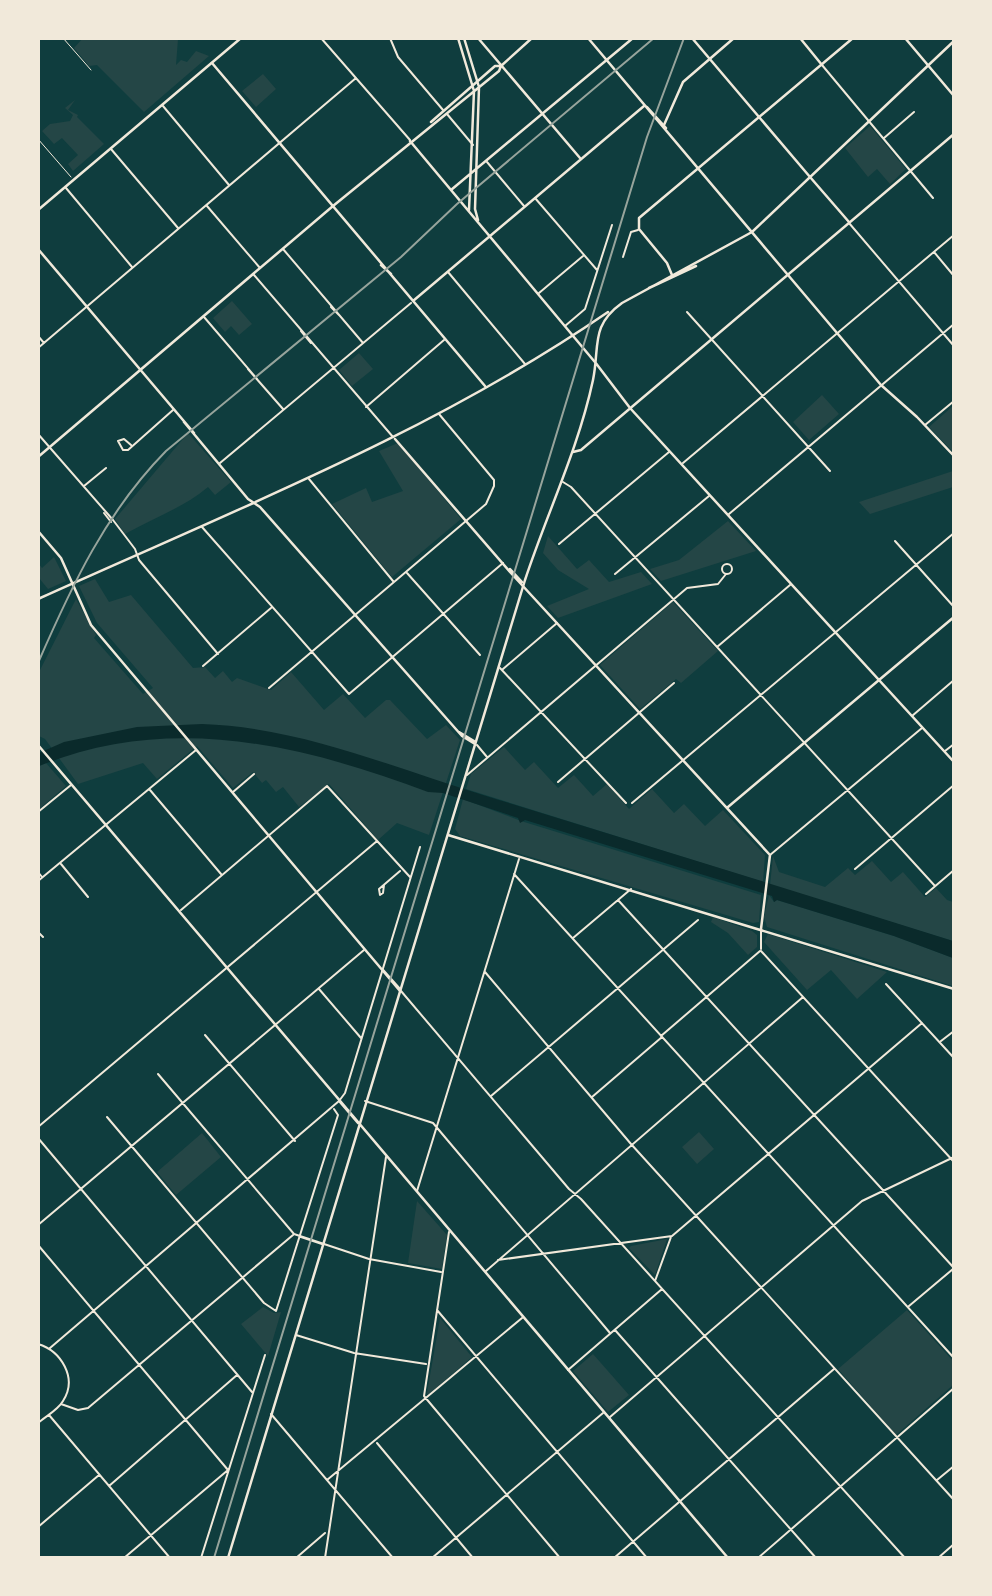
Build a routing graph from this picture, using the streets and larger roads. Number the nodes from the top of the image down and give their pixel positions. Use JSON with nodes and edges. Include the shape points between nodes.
{"nodes":[{"id":1,"x":241,"y":38,"type":"edge"},
{"id":2,"x":321,"y":38,"type":"edge"},
{"id":3,"x":390,"y":38,"type":"edge"},
{"id":4,"x":458,"y":38,"type":"edge"},
{"id":5,"x":464,"y":38,"type":"edge"},
{"id":6,"x":478,"y":38,"type":"edge"},
{"id":7,"x":532,"y":38,"type":"edge"},
{"id":8,"x":588,"y":38,"type":"edge"},
{"id":9,"x":634,"y":38,"type":"edge"},
{"id":10,"x":734,"y":38,"type":"edge"},
{"id":11,"x":800,"y":38,"type":"edge"},
{"id":12,"x":853,"y":38,"type":"edge"},
{"id":13,"x":905,"y":38,"type":"edge"},
{"id":14,"x":696,"y":39,"type":"edge"},
{"id":15,"x":954,"y":41,"type":"edge"},
{"id":16,"x":508,"y":59,"type":"junction"},
{"id":17,"x":710,"y":59,"type":"junction"},
{"id":18,"x":496,"y":60,"type":"junction"},
{"id":19,"x":607,"y":61,"type":"junction"},
{"id":20,"x":212,"y":63,"type":"junction"},
{"id":21,"x":822,"y":65,"type":"junction"},
{"id":22,"x":928,"y":65,"type":"junction"},
{"id":23,"x":500,"y":66,"type":"junction"},
{"id":24,"x":356,"y":78,"type":"junction"},
{"id":25,"x":478,"y":81,"type":"junction"},
{"id":26,"x":473,"y":85,"type":"junction"},
{"id":27,"x":479,"y":87,"type":"junction"},
{"id":28,"x":474,"y":91,"type":"junction"},
{"id":29,"x":954,"y":96,"type":"edge"},
{"id":30,"x":162,"y":105,"type":"junction"},
{"id":31,"x":644,"y":106,"type":"junction"},
{"id":32,"x":443,"y":109,"type":"junction"},
{"id":33,"x":914,"y":112,"type":"dead end"},
{"id":34,"x":447,"y":114,"type":"junction"},
{"id":35,"x":542,"y":114,"type":"junction"},
{"id":36,"x":759,"y":117,"type":"junction"},
{"id":37,"x":869,"y":121,"type":"junction"},
{"id":38,"x":664,"y":125,"type":"junction"},
{"id":39,"x":428,"y":126,"type":"junction"},
{"id":40,"x":667,"y":132,"type":"junction"},
{"id":41,"x":954,"y":134,"type":"edge"},
{"id":42,"x":884,"y":138,"type":"junction"},
{"id":43,"x":410,"y":141,"type":"junction"},
{"id":44,"x":279,"y":143,"type":"junction"},
{"id":45,"x":474,"y":145,"type":"junction"},
{"id":46,"x":111,"y":149,"type":"junction"},
{"id":47,"x":581,"y":160,"type":"junction"},
{"id":48,"x":486,"y":161,"type":"junction"},
{"id":49,"x":477,"y":169,"type":"junction"},
{"id":50,"x":698,"y":169,"type":"junction"},
{"id":51,"x":911,"y":171,"type":"junction"},
{"id":52,"x":472,"y":173,"type":"junction"},
{"id":53,"x":810,"y":177,"type":"junction"},
{"id":54,"x":229,"y":186,"type":"junction"},
{"id":55,"x":65,"y":187,"type":"junction"},
{"id":56,"x":451,"y":190,"type":"junction"},
{"id":57,"x":535,"y":198,"type":"junction"},
{"id":58,"x":933,"y":198,"type":"dead end"},
{"id":59,"x":206,"y":205,"type":"junction"},
{"id":60,"x":333,"y":206,"type":"junction"},
{"id":61,"x":524,"y":207,"type":"junction"},
{"id":62,"x":38,"y":210,"type":"edge"},
{"id":63,"x":469,"y":210,"type":"junction"},
{"id":64,"x":849,"y":222,"type":"junction"},
{"id":65,"x":479,"y":223,"type":"junction"},
{"id":66,"x":611,"y":225,"type":"dead end"},
{"id":67,"x":178,"y":229,"type":"junction"},
{"id":68,"x":640,"y":231,"type":"junction"},
{"id":69,"x":752,"y":232,"type":"junction"},
{"id":70,"x":954,"y":235,"type":"edge"},
{"id":71,"x":490,"y":236,"type":"junction"},
{"id":72,"x":38,"y":249,"type":"edge"},
{"id":73,"x":283,"y":249,"type":"junction"},
{"id":74,"x":933,"y":251,"type":"junction"},
{"id":75,"x":584,"y":255,"type":"junction"},
{"id":76,"x":623,"y":257,"type":"dead end"},
{"id":77,"x":699,"y":264,"type":"junction"},
{"id":78,"x":132,"y":268,"type":"junction"},
{"id":79,"x":260,"y":268,"type":"junction"},
{"id":80,"x":597,"y":271,"type":"junction"},
{"id":81,"x":448,"y":272,"type":"junction"},
{"id":82,"x":253,"y":274,"type":"junction"},
{"id":83,"x":672,"y":275,"type":"junction"},
{"id":84,"x":788,"y":275,"type":"junction"},
{"id":85,"x":954,"y":276,"type":"edge"},
{"id":86,"x":898,"y":281,"type":"junction"},
{"id":87,"x":667,"y":282,"type":"junction"},
{"id":88,"x":649,"y":288,"type":"junction"},
{"id":89,"x":538,"y":293,"type":"junction"},
{"id":90,"x":413,"y":301,"type":"junction"},
{"id":91,"x":87,"y":307,"type":"junction"},
{"id":92,"x":608,"y":312,"type":"junction"},
{"id":93,"x":687,"y":313,"type":"dead end"},
{"id":94,"x":203,"y":316,"type":"junction"},
{"id":95,"x":954,"y":324,"type":"edge"},
{"id":96,"x":565,"y":326,"type":"junction"},
{"id":97,"x":837,"y":333,"type":"junction"},
{"id":98,"x":943,"y":333,"type":"junction"},
{"id":99,"x":38,"y":336,"type":"edge"},
{"id":100,"x":574,"y":336,"type":"junction"},
{"id":101,"x":445,"y":340,"type":"junction"},
{"id":102,"x":712,"y":340,"type":"junction"},
{"id":103,"x":44,"y":343,"type":"junction"},
{"id":104,"x":363,"y":344,"type":"junction"},
{"id":105,"x":954,"y":345,"type":"edge"},
{"id":106,"x":38,"y":348,"type":"edge"},
{"id":107,"x":595,"y":362,"type":"junction"},
{"id":108,"x":525,"y":364,"type":"junction"},
{"id":109,"x":333,"y":369,"type":"junction"},
{"id":110,"x":140,"y":370,"type":"junction"},
{"id":111,"x":881,"y":385,"type":"junction"},
{"id":112,"x":485,"y":387,"type":"junction"},
{"id":113,"x":763,"y":397,"type":"junction"},
{"id":114,"x":954,"y":401,"type":"edge"},
{"id":115,"x":366,"y":407,"type":"junction"},
{"id":116,"x":630,"y":408,"type":"junction"},
{"id":117,"x":173,"y":410,"type":"junction"},
{"id":118,"x":284,"y":410,"type":"junction"},
{"id":119,"x":439,"y":414,"type":"junction"},
{"id":120,"x":925,"y":425,"type":"junction"},
{"id":121,"x":38,"y":434,"type":"edge"},
{"id":122,"x":395,"y":439,"type":"junction"},
{"id":123,"x":131,"y":446,"type":"dead end"},
{"id":124,"x":50,"y":447,"type":"junction"},
{"id":125,"x":808,"y":447,"type":"junction"},
{"id":126,"x":670,"y":451,"type":"junction"},
{"id":127,"x":573,"y":452,"type":"junction"},
{"id":128,"x":954,"y":456,"type":"edge"},
{"id":129,"x":38,"y":457,"type":"edge"},
{"id":130,"x":219,"y":464,"type":"junction"},
{"id":131,"x":682,"y":464,"type":"junction"},
{"id":132,"x":106,"y":468,"type":"dead end"},
{"id":133,"x":830,"y":471,"type":"dead end"},
{"id":134,"x":309,"y":479,"type":"junction"},
{"id":135,"x":563,"y":482,"type":"junction"},
{"id":136,"x":83,"y":487,"type":"junction"},
{"id":137,"x":710,"y":495,"type":"junction"},
{"id":138,"x":254,"y":503,"type":"junction"},
{"id":139,"x":595,"y":514,"type":"junction"},
{"id":140,"x":728,"y":515,"type":"junction"},
{"id":141,"x":466,"y":522,"type":"junction"},
{"id":142,"x":201,"y":527,"type":"junction"},
{"id":143,"x":38,"y":531,"type":"edge"},
{"id":144,"x":954,"y":533,"type":"edge"},
{"id":145,"x":895,"y":541,"type":"dead end"},
{"id":146,"x":559,"y":544,"type":"dead end"},
{"id":147,"x":137,"y":555,"type":"junction"},
{"id":148,"x":635,"y":557,"type":"junction"},
{"id":149,"x":503,"y":563,"type":"junction"},
{"id":150,"x":916,"y":564,"type":"junction"},
{"id":151,"x":406,"y":573,"type":"junction"},
{"id":152,"x":615,"y":574,"type":"dead end"},
{"id":153,"x":726,"y":574,"type":"dead end"},
{"id":154,"x":394,"y":582,"type":"junction"},
{"id":155,"x":72,"y":584,"type":"junction"},
{"id":156,"x":791,"y":584,"type":"junction"},
{"id":157,"x":524,"y":585,"type":"junction"},
{"id":158,"x":38,"y":599,"type":"edge"},
{"id":159,"x":673,"y":600,"type":"junction"},
{"id":160,"x":272,"y":607,"type":"junction"},
{"id":161,"x":954,"y":607,"type":"edge"},
{"id":162,"x":443,"y":614,"type":"junction"},
{"id":163,"x":354,"y":616,"type":"junction"},
{"id":164,"x":954,"y":617,"type":"edge"},
{"id":165,"x":558,"y":622,"type":"junction"},
{"id":166,"x":835,"y":632,"type":"junction"},
{"id":167,"x":717,"y":647,"type":"junction"},
{"id":168,"x":311,"y":652,"type":"junction"},
{"id":169,"x":218,"y":654,"type":"junction"},
{"id":170,"x":480,"y":655,"type":"dead end"},
{"id":171,"x":391,"y":657,"type":"junction"},
{"id":172,"x":596,"y":665,"type":"junction"},
{"id":173,"x":203,"y":667,"type":"dead end"},
{"id":174,"x":501,"y":668,"type":"junction"},
{"id":175,"x":879,"y":680,"type":"junction"},
{"id":176,"x":954,"y":680,"type":"edge"},
{"id":177,"x":674,"y":683,"type":"dead end"},
{"id":178,"x":269,"y":688,"type":"dead end"},
{"id":179,"x":761,"y":695,"type":"junction"},
{"id":180,"x":542,"y":711,"type":"junction"},
{"id":181,"x":640,"y":712,"type":"junction"},
{"id":182,"x":912,"y":716,"type":"junction"},
{"id":183,"x":922,"y":728,"type":"junction"},
{"id":184,"x":804,"y":743,"type":"junction"},
{"id":185,"x":475,"y":744,"type":"junction"},
{"id":186,"x":954,"y":744,"type":"edge"},
{"id":187,"x":39,"y":746,"type":"edge"},
{"id":188,"x":196,"y":750,"type":"junction"},
{"id":189,"x":944,"y":752,"type":"junction"},
{"id":190,"x":488,"y":757,"type":"junction"},
{"id":191,"x":585,"y":758,"type":"junction"},
{"id":192,"x":684,"y":760,"type":"junction"},
{"id":193,"x":954,"y":762,"type":"edge"},
{"id":194,"x":254,"y":774,"type":"dead end"},
{"id":195,"x":466,"y":775,"type":"junction"},
{"id":196,"x":558,"y":782,"type":"dead end"},
{"id":197,"x":72,"y":784,"type":"junction"},
{"id":198,"x":954,"y":785,"type":"edge"},
{"id":199,"x":149,"y":789,"type":"junction"},
{"id":200,"x":847,"y":790,"type":"junction"},
{"id":201,"x":233,"y":792,"type":"junction"},
{"id":202,"x":626,"y":803,"type":"dead end"},
{"id":203,"x":632,"y":803,"type":"dead end"},
{"id":204,"x":728,"y":807,"type":"junction"},
{"id":205,"x":38,"y":812,"type":"edge"},
{"id":206,"x":106,"y":825,"type":"junction"},
{"id":207,"x":269,"y":835,"type":"junction"},
{"id":208,"x":448,"y":835,"type":"junction"},
{"id":209,"x":891,"y":838,"type":"junction"},
{"id":210,"x":377,"y":841,"type":"junction"},
{"id":211,"x":420,"y":847,"type":"dead end"},
{"id":212,"x":770,"y":855,"type":"junction"},
{"id":213,"x":520,"y":857,"type":"junction"},
{"id":214,"x":60,"y":863,"type":"junction"},
{"id":215,"x":855,"y":869,"type":"dead end"},
{"id":216,"x":401,"y":870,"type":"junction"},
{"id":217,"x":953,"y":871,"type":"edge"},
{"id":218,"x":38,"y":872,"type":"edge"},
{"id":219,"x":514,"y":874,"type":"junction"},
{"id":220,"x":222,"y":875,"type":"junction"},
{"id":221,"x":43,"y":877,"type":"junction"},
{"id":222,"x":411,"y":878,"type":"junction"},
{"id":223,"x":38,"y":881,"type":"edge"},
{"id":224,"x":384,"y":885,"type":"dead end"},
{"id":225,"x":935,"y":886,"type":"junction"},
{"id":226,"x":631,"y":889,"type":"junction"},
{"id":227,"x":317,"y":892,"type":"junction"},
{"id":228,"x":926,"y":894,"type":"dead end"},
{"id":229,"x":88,"y":897,"type":"dead end"},
{"id":230,"x":618,"y":900,"type":"junction"},
{"id":231,"x":179,"y":912,"type":"junction"},
{"id":232,"x":698,"y":920,"type":"dead end"},
{"id":233,"x":761,"y":929,"type":"junction"},
{"id":234,"x":38,"y":932,"type":"edge"},
{"id":235,"x":43,"y":937,"type":"dead end"},
{"id":236,"x":573,"y":938,"type":"junction"},
{"id":237,"x":365,"y":949,"type":"junction"},
{"id":238,"x":663,"y":949,"type":"junction"},
{"id":239,"x":761,"y":951,"type":"junction"},
{"id":240,"x":227,"y":969,"type":"junction"},
{"id":241,"x":383,"y":970,"type":"junction"},
{"id":242,"x":485,"y":972,"type":"junction"},
{"id":243,"x":886,"y":984,"type":"dead end"},
{"id":244,"x":318,"y":988,"type":"junction"},
{"id":245,"x":618,"y":988,"type":"junction"},
{"id":246,"x":954,"y":989,"type":"edge"},
{"id":247,"x":400,"y":991,"type":"junction"},
{"id":248,"x":707,"y":996,"type":"junction"},
{"id":249,"x":803,"y":998,"type":"junction"},
{"id":250,"x":922,"y":1023,"type":"junction"},
{"id":251,"x":275,"y":1025,"type":"junction"},
{"id":252,"x":954,"y":1031,"type":"edge"},
{"id":253,"x":205,"y":1035,"type":"dead end"},
{"id":254,"x":662,"y":1036,"type":"junction"},
{"id":255,"x":361,"y":1039,"type":"junction"},
{"id":256,"x":940,"y":1042,"type":"junction"},
{"id":257,"x":749,"y":1043,"type":"junction"},
{"id":258,"x":549,"y":1047,"type":"junction"},
{"id":259,"x":458,"y":1058,"type":"junction"},
{"id":260,"x":954,"y":1058,"type":"edge"},
{"id":261,"x":229,"y":1064,"type":"junction"},
{"id":262,"x":868,"y":1069,"type":"junction"},
{"id":263,"x":158,"y":1074,"type":"dead end"},
{"id":264,"x":704,"y":1082,"type":"junction"},
{"id":265,"x":490,"y":1097,"type":"junction"},
{"id":266,"x":592,"y":1098,"type":"junction"},
{"id":267,"x":340,"y":1101,"type":"junction"},
{"id":268,"x":365,"y":1101,"type":"junction"},
{"id":269,"x":182,"y":1103,"type":"junction"},
{"id":270,"x":334,"y":1108,"type":"junction"},
{"id":271,"x":815,"y":1115,"type":"junction"},
{"id":272,"x":107,"y":1117,"type":"dead end"},
{"id":273,"x":358,"y":1124,"type":"junction"},
{"id":274,"x":436,"y":1126,"type":"junction"},
{"id":275,"x":38,"y":1127,"type":"edge"},
{"id":276,"x":38,"y":1138,"type":"edge"},
{"id":277,"x":295,"y":1141,"type":"junction"},
{"id":278,"x":631,"y":1144,"type":"junction"},
{"id":279,"x":132,"y":1146,"type":"junction"},
{"id":280,"x":768,"y":1154,"type":"junction"},
{"id":281,"x":386,"y":1156,"type":"junction"},
{"id":282,"x":952,"y":1158,"type":"edge"},
{"id":283,"x":954,"y":1162,"type":"edge"},
{"id":284,"x":248,"y":1180,"type":"junction"},
{"id":285,"x":81,"y":1188,"type":"junction"},
{"id":286,"x":884,"y":1191,"type":"junction"},
{"id":287,"x":416,"y":1192,"type":"junction"},
{"id":288,"x":573,"y":1193,"type":"junction"},
{"id":289,"x":696,"y":1216,"type":"junction"},
{"id":290,"x":197,"y":1223,"type":"junction"},
{"id":291,"x":38,"y":1225,"type":"edge"},
{"id":292,"x":834,"y":1225,"type":"junction"},
{"id":293,"x":450,"y":1231,"type":"junction"},
{"id":294,"x":294,"y":1234,"type":"junction"},
{"id":295,"x":527,"y":1235,"type":"junction"},
{"id":296,"x":672,"y":1236,"type":"junction"},
{"id":297,"x":300,"y":1237,"type":"junction"},
{"id":298,"x":322,"y":1244,"type":"junction"},
{"id":299,"x":38,"y":1245,"type":"edge"},
{"id":300,"x":623,"y":1245,"type":"junction"},
{"id":301,"x":543,"y":1254,"type":"junction"},
{"id":302,"x":369,"y":1259,"type":"junction"},
{"id":303,"x":498,"y":1260,"type":"junction"},
{"id":304,"x":146,"y":1266,"type":"junction"},
{"id":305,"x":954,"y":1268,"type":"edge"},
{"id":306,"x":443,"y":1272,"type":"junction"},
{"id":307,"x":484,"y":1272,"type":"junction"},
{"id":308,"x":243,"y":1277,"type":"junction"},
{"id":309,"x":656,"y":1281,"type":"junction"},
{"id":310,"x":761,"y":1287,"type":"junction"},
{"id":311,"x":663,"y":1289,"type":"junction"},
{"id":312,"x":908,"y":1307,"type":"junction"},
{"id":313,"x":437,"y":1309,"type":"junction"},
{"id":314,"x":94,"y":1311,"type":"junction"},
{"id":315,"x":523,"y":1317,"type":"junction"},
{"id":316,"x":190,"y":1320,"type":"junction"},
{"id":317,"x":615,"y":1329,"type":"junction"},
{"id":318,"x":610,"y":1333,"type":"junction"},
{"id":319,"x":296,"y":1335,"type":"junction"},
{"id":320,"x":705,"y":1335,"type":"junction"},
{"id":321,"x":38,"y":1344,"type":"edge"},
{"id":322,"x":50,"y":1348,"type":"junction"},
{"id":323,"x":354,"y":1353,"type":"junction"},
{"id":324,"x":265,"y":1355,"type":"dead end"},
{"id":325,"x":477,"y":1356,"type":"junction"},
{"id":326,"x":954,"y":1358,"type":"edge"},
{"id":327,"x":139,"y":1364,"type":"junction"},
{"id":328,"x":427,"y":1365,"type":"junction"},
{"id":329,"x":835,"y":1368,"type":"junction"},
{"id":330,"x":568,"y":1370,"type":"junction"},
{"id":331,"x":237,"y":1374,"type":"junction"},
{"id":332,"x":656,"y":1377,"type":"junction"},
{"id":333,"x":954,"y":1388,"type":"edge"},
{"id":334,"x":252,"y":1392,"type":"junction"},
{"id":335,"x":426,"y":1399,"type":"junction"},
{"id":336,"x":61,"y":1404,"type":"junction"},
{"id":337,"x":604,"y":1413,"type":"junction"},
{"id":338,"x":49,"y":1414,"type":"junction"},
{"id":339,"x":271,"y":1414,"type":"junction"},
{"id":340,"x":779,"y":1417,"type":"junction"},
{"id":341,"x":609,"y":1418,"type":"junction"},
{"id":342,"x":185,"y":1419,"type":"junction"},
{"id":343,"x":38,"y":1423,"type":"edge"},
{"id":344,"x":896,"y":1437,"type":"junction"},
{"id":345,"x":376,"y":1442,"type":"junction"},
{"id":346,"x":558,"y":1452,"type":"junction"},
{"id":347,"x":730,"y":1460,"type":"junction"},
{"id":348,"x":954,"y":1466,"type":"edge"},
{"id":349,"x":228,"y":1470,"type":"junction"},
{"id":350,"x":99,"y":1475,"type":"junction"},
{"id":351,"x":336,"y":1475,"type":"junction"},
{"id":352,"x":327,"y":1480,"type":"junction"},
{"id":353,"x":936,"y":1481,"type":"junction"},
{"id":354,"x":840,"y":1485,"type":"junction"},
{"id":355,"x":109,"y":1486,"type":"junction"},
{"id":356,"x":334,"y":1488,"type":"junction"},
{"id":357,"x":507,"y":1495,"type":"junction"},
{"id":358,"x":954,"y":1500,"type":"edge"},
{"id":359,"x":680,"y":1502,"type":"junction"},
{"id":360,"x":38,"y":1527,"type":"edge"},
{"id":361,"x":790,"y":1528,"type":"junction"},
{"id":362,"x":326,"y":1532,"type":"junction"},
{"id":363,"x":150,"y":1535,"type":"junction"},
{"id":364,"x":456,"y":1538,"type":"junction"},
{"id":365,"x":633,"y":1541,"type":"junction"},
{"id":366,"x":954,"y":1544,"type":"edge"},
{"id":367,"x":124,"y":1558,"type":"edge"},
{"id":368,"x":170,"y":1558,"type":"edge"},
{"id":369,"x":201,"y":1558,"type":"edge"},
{"id":370,"x":228,"y":1558,"type":"edge"},
{"id":371,"x":296,"y":1558,"type":"edge"},
{"id":372,"x":325,"y":1558,"type":"edge"},
{"id":373,"x":393,"y":1558,"type":"edge"},
{"id":374,"x":432,"y":1558,"type":"edge"},
{"id":375,"x":473,"y":1558,"type":"edge"},
{"id":376,"x":560,"y":1558,"type":"edge"},
{"id":377,"x":614,"y":1558,"type":"edge"},
{"id":378,"x":647,"y":1558,"type":"edge"},
{"id":379,"x":728,"y":1558,"type":"edge"},
{"id":380,"x":758,"y":1558,"type":"edge"},
{"id":381,"x":816,"y":1558,"type":"edge"},
{"id":382,"x":905,"y":1558,"type":"edge"},
{"id":383,"x":938,"y":1558,"type":"edge"}],
"edges":[{"from":1,"to":20,"type":"street"},
{"from":2,"to":24,"type":"street"},
{"from":3,"to":32,"type":"street","via":[[398,57]]},
{"from":4,"to":26,"type":"street"},
{"from":5,"to":25,"type":"street"},
{"from":6,"to":18,"type":"street"},
{"from":7,"to":16,"type":"street"},
{"from":8,"to":19,"type":"street"},
{"from":9,"to":19,"type":"street"},
{"from":10,"to":17,"type":"street"},
{"from":11,"to":21,"type":"street"},
{"from":12,"to":21,"type":"street"},
{"from":13,"to":22,"type":"street"},
{"from":14,"to":17,"type":"street"},
{"from":15,"to":22,"type":"street"},
{"from":16,"to":18,"type":"street"},
{"from":16,"to":23,"type":"street"},
{"from":17,"to":36,"type":"street"},
{"from":17,"to":38,"type":"street","via":[[683,82]]},
{"from":18,"to":23,"type":"street"},
{"from":19,"to":31,"type":"street"},
{"from":19,"to":35,"type":"street"},
{"from":20,"to":30,"type":"street"},
{"from":20,"to":44,"type":"street"},
{"from":21,"to":36,"type":"street"},
{"from":21,"to":37,"type":"street"},
{"from":22,"to":29,"type":"street"},
{"from":22,"to":37,"type":"street"},
{"from":23,"to":25,"type":"street"},
{"from":23,"to":27,"type":"street"},
{"from":23,"to":35,"type":"street"},
{"from":24,"to":43,"type":"street"},
{"from":24,"to":44,"type":"street"},
{"from":25,"to":26,"type":"street"},
{"from":25,"to":27,"type":"street"},
{"from":26,"to":28,"type":"street"},
{"from":26,"to":32,"type":"street"},
{"from":27,"to":28,"type":"street"},
{"from":27,"to":49,"type":"street"},
{"from":28,"to":34,"type":"street"},
{"from":28,"to":45,"type":"street"},
{"from":30,"to":46,"type":"street"},
{"from":30,"to":54,"type":"street"},
{"from":31,"to":38,"type":"street"},
{"from":31,"to":40,"type":"street"},
{"from":31,"to":47,"type":"street"},
{"from":32,"to":34,"type":"street"},
{"from":32,"to":39,"type":"street"},
{"from":33,"to":42,"type":"street"},
{"from":34,"to":39,"type":"street"},
{"from":34,"to":45,"type":"street"},
{"from":35,"to":47,"type":"street"},
{"from":35,"to":48,"type":"street"},
{"from":36,"to":50,"type":"street"},
{"from":36,"to":53,"type":"street"},
{"from":37,"to":42,"type":"street"},
{"from":37,"to":53,"type":"street"},
{"from":38,"to":40,"type":"street"},
{"from":39,"to":43,"type":"street"},
{"from":40,"to":50,"type":"street"},
{"from":41,"to":51,"type":"street"},
{"from":42,"to":51,"type":"street"},
{"from":43,"to":56,"type":"street"},
{"from":43,"to":60,"type":"street"},
{"from":44,"to":54,"type":"street"},
{"from":44,"to":60,"type":"street"},
{"from":45,"to":52,"type":"street"},
{"from":46,"to":55,"type":"street"},
{"from":46,"to":67,"type":"street"},
{"from":47,"to":57,"type":"street"},
{"from":48,"to":49,"type":"street"},
{"from":48,"to":61,"type":"street"},
{"from":49,"to":52,"type":"street"},
{"from":49,"to":65,"type":"street"},
{"from":50,"to":68,"type":"street","via":[[639,218]]},
{"from":50,"to":69,"type":"street"},
{"from":51,"to":58,"type":"street"},
{"from":51,"to":64,"type":"street"},
{"from":52,"to":56,"type":"street"},
{"from":52,"to":63,"type":"street"},
{"from":53,"to":64,"type":"street"},
{"from":53,"to":69,"type":"street"},
{"from":54,"to":59,"type":"street"},
{"from":55,"to":62,"type":"street"},
{"from":55,"to":78,"type":"street"},
{"from":56,"to":63,"type":"street"},
{"from":57,"to":61,"type":"street"},
{"from":57,"to":75,"type":"street"},
{"from":59,"to":67,"type":"street"},
{"from":59,"to":79,"type":"street"},
{"from":60,"to":73,"type":"street"},
{"from":60,"to":90,"type":"street"},
{"from":61,"to":71,"type":"street"},
{"from":63,"to":65,"type":"street"},
{"from":64,"to":84,"type":"street"},
{"from":64,"to":86,"type":"street"},
{"from":65,"to":71,"type":"street"},
{"from":66,"to":80,"type":"street"},
{"from":67,"to":78,"type":"street"},
{"from":68,"to":76,"type":"street","via":[[631,232]]},
{"from":68,"to":83,"type":"street"},
{"from":69,"to":77,"type":"street"},
{"from":69,"to":84,"type":"street"},
{"from":70,"to":74,"type":"street"},
{"from":71,"to":81,"type":"street"},
{"from":71,"to":89,"type":"street"},
{"from":72,"to":91,"type":"street"},
{"from":73,"to":79,"type":"street"},
{"from":73,"to":104,"type":"street"},
{"from":74,"to":85,"type":"street"},
{"from":74,"to":86,"type":"street"},
{"from":75,"to":80,"type":"street"},
{"from":75,"to":89,"type":"street"},
{"from":77,"to":83,"type":"street"},
{"from":77,"to":87,"type":"street"},
{"from":78,"to":91,"type":"street"},
{"from":79,"to":82,"type":"street"},
{"from":80,"to":96,"type":"street","via":[[585,309]]},
{"from":81,"to":90,"type":"street"},
{"from":81,"to":108,"type":"street"},
{"from":82,"to":94,"type":"street"},
{"from":82,"to":109,"type":"street"},
{"from":83,"to":87,"type":"street"},
{"from":83,"to":88,"type":"street"},
{"from":84,"to":97,"type":"street"},
{"from":84,"to":102,"type":"street"},
{"from":86,"to":97,"type":"street"},
{"from":86,"to":98,"type":"street"},
{"from":87,"to":88,"type":"street"},
{"from":88,"to":92,"type":"street"},
{"from":89,"to":96,"type":"street"},
{"from":90,"to":101,"type":"street"},
{"from":90,"to":104,"type":"street"},
{"from":91,"to":103,"type":"street"},
{"from":91,"to":110,"type":"street"},
{"from":92,"to":100,"type":"street"},
{"from":92,"to":107,"type":"street","via":[[600,326]]},
{"from":93,"to":102,"type":"street"},
{"from":94,"to":110,"type":"street"},
{"from":94,"to":118,"type":"street"},
{"from":95,"to":98,"type":"street"},
{"from":96,"to":100,"type":"street"},
{"from":97,"to":111,"type":"street"},
{"from":97,"to":113,"type":"street"},
{"from":98,"to":105,"type":"street"},
{"from":98,"to":111,"type":"street"},
{"from":99,"to":103,"type":"street"},
{"from":100,"to":107,"type":"street"},
{"from":100,"to":108,"type":"street"},
{"from":101,"to":112,"type":"street"},
{"from":101,"to":115,"type":"street"},
{"from":102,"to":113,"type":"street"},
{"from":102,"to":116,"type":"street"},
{"from":103,"to":106,"type":"street"},
{"from":104,"to":109,"type":"street"},
{"from":107,"to":116,"type":"street"},
{"from":107,"to":127,"type":"street"},
{"from":108,"to":112,"type":"street"},
{"from":109,"to":115,"type":"street"},
{"from":109,"to":118,"type":"street"},
{"from":110,"to":117,"type":"street"},
{"from":110,"to":124,"type":"street"},
{"from":111,"to":120,"type":"street"},
{"from":111,"to":125,"type":"street"},
{"from":112,"to":119,"type":"street"},
{"from":113,"to":125,"type":"street"},
{"from":113,"to":131,"type":"street"},
{"from":114,"to":120,"type":"street"},
{"from":115,"to":122,"type":"street"},
{"from":116,"to":126,"type":"street"},
{"from":116,"to":127,"type":"street"},
{"from":117,"to":123,"type":"street"},
{"from":117,"to":130,"type":"street"},
{"from":118,"to":130,"type":"street"},
{"from":119,"to":122,"type":"street"},
{"from":119,"to":141,"type":"street","via":[[495,482],[486,504]]},
{"from":120,"to":128,"type":"street"},
{"from":121,"to":124,"type":"street"},
{"from":122,"to":134,"type":"street"},
{"from":122,"to":141,"type":"street"},
{"from":124,"to":129,"type":"street"},
{"from":124,"to":136,"type":"street"},
{"from":125,"to":133,"type":"street"},
{"from":125,"to":140,"type":"street"},
{"from":126,"to":131,"type":"street"},
{"from":126,"to":139,"type":"street"},
{"from":127,"to":135,"type":"street"},
{"from":130,"to":138,"type":"street"},
{"from":131,"to":137,"type":"street"},
{"from":132,"to":136,"type":"street"},
{"from":134,"to":138,"type":"street"},
{"from":134,"to":154,"type":"street"},
{"from":135,"to":139,"type":"street"},
{"from":135,"to":157,"type":"street"},
{"from":136,"to":147,"type":"street"},
{"from":137,"to":140,"type":"street"},
{"from":137,"to":148,"type":"street"},
{"from":138,"to":142,"type":"street"},
{"from":138,"to":163,"type":"street"},
{"from":139,"to":146,"type":"street"},
{"from":139,"to":148,"type":"street"},
{"from":140,"to":156,"type":"street"},
{"from":141,"to":149,"type":"street"},
{"from":141,"to":151,"type":"street"},
{"from":142,"to":147,"type":"street"},
{"from":142,"to":160,"type":"street"},
{"from":143,"to":155,"type":"street","via":[[61,558]]},
{"from":144,"to":150,"type":"street"},
{"from":145,"to":150,"type":"street"},
{"from":147,"to":155,"type":"street"},
{"from":147,"to":169,"type":"street"},
{"from":148,"to":152,"type":"street"},
{"from":148,"to":159,"type":"street"},
{"from":149,"to":157,"type":"street"},
{"from":149,"to":162,"type":"street"},
{"from":150,"to":161,"type":"street"},
{"from":150,"to":166,"type":"street"},
{"from":151,"to":154,"type":"street"},
{"from":151,"to":162,"type":"street"},
{"from":153,"to":159,"type":"street","via":[[718,584],[691,586]]},
{"from":154,"to":163,"type":"street"},
{"from":155,"to":158,"type":"street"},
{"from":155,"to":188,"type":"street","via":[[91,625]]},
{"from":156,"to":166,"type":"street"},
{"from":156,"to":167,"type":"street"},
{"from":157,"to":165,"type":"street"},
{"from":157,"to":174,"type":"street"},
{"from":159,"to":167,"type":"street"},
{"from":159,"to":172,"type":"street"},
{"from":160,"to":168,"type":"street"},
{"from":160,"to":169,"type":"street"},
{"from":162,"to":170,"type":"street"},
{"from":162,"to":171,"type":"street"},
{"from":163,"to":168,"type":"street"},
{"from":163,"to":171,"type":"street"},
{"from":164,"to":175,"type":"street"},
{"from":165,"to":172,"type":"street"},
{"from":165,"to":174,"type":"street"},
{"from":166,"to":175,"type":"street"},
{"from":166,"to":179,"type":"street"},
{"from":167,"to":179,"type":"street"},
{"from":168,"to":171,"type":"street","via":[[349,694]]},
{"from":168,"to":178,"type":"street"},
{"from":169,"to":173,"type":"street"},
{"from":171,"to":185,"type":"street"},
{"from":172,"to":180,"type":"street"},
{"from":172,"to":181,"type":"street"},
{"from":174,"to":180,"type":"street"},
{"from":174,"to":185,"type":"street"},
{"from":175,"to":182,"type":"street"},
{"from":175,"to":184,"type":"street"},
{"from":176,"to":182,"type":"street"},
{"from":177,"to":181,"type":"street"},
{"from":179,"to":184,"type":"street"},
{"from":179,"to":192,"type":"street"},
{"from":180,"to":190,"type":"street"},
{"from":180,"to":191,"type":"street"},
{"from":181,"to":191,"type":"street"},
{"from":181,"to":192,"type":"street"},
{"from":182,"to":183,"type":"street"},
{"from":183,"to":189,"type":"street"},
{"from":183,"to":200,"type":"street"},
{"from":184,"to":200,"type":"street"},
{"from":184,"to":204,"type":"street"},
{"from":185,"to":190,"type":"street"},
{"from":185,"to":195,"type":"street"},
{"from":186,"to":189,"type":"street"},
{"from":187,"to":197,"type":"street"},
{"from":188,"to":199,"type":"street"},
{"from":188,"to":201,"type":"street"},
{"from":189,"to":193,"type":"street"},
{"from":190,"to":195,"type":"street"},
{"from":191,"to":196,"type":"street"},
{"from":191,"to":202,"type":"street"},
{"from":192,"to":203,"type":"street"},
{"from":192,"to":204,"type":"street"},
{"from":194,"to":201,"type":"street"},
{"from":195,"to":208,"type":"street"},
{"from":197,"to":205,"type":"street"},
{"from":197,"to":206,"type":"street"},
{"from":198,"to":209,"type":"street"},
{"from":199,"to":206,"type":"street"},
{"from":199,"to":220,"type":"street"},
{"from":200,"to":209,"type":"street"},
{"from":200,"to":212,"type":"street"},
{"from":201,"to":207,"type":"street"},
{"from":204,"to":212,"type":"street"},
{"from":206,"to":214,"type":"street"},
{"from":206,"to":231,"type":"street"},
{"from":207,"to":210,"type":"street","via":[[328,786]]},
{"from":207,"to":220,"type":"street"},
{"from":207,"to":227,"type":"street"},
{"from":208,"to":213,"type":"street"},
{"from":208,"to":247,"type":"street"},
{"from":209,"to":215,"type":"street"},
{"from":209,"to":225,"type":"street"},
{"from":210,"to":216,"type":"street"},
{"from":210,"to":227,"type":"street"},
{"from":211,"to":222,"type":"street"},
{"from":212,"to":233,"type":"street"},
{"from":213,"to":219,"type":"street"},
{"from":213,"to":226,"type":"street"},
{"from":214,"to":221,"type":"street"},
{"from":214,"to":229,"type":"street"},
{"from":216,"to":222,"type":"street"},
{"from":216,"to":224,"type":"street"},
{"from":217,"to":225,"type":"street"},
{"from":218,"to":221,"type":"street"},
{"from":219,"to":236,"type":"street"},
{"from":219,"to":242,"type":"street"},
{"from":220,"to":231,"type":"street"},
{"from":221,"to":223,"type":"street"},
{"from":222,"to":241,"type":"street"},
{"from":225,"to":228,"type":"street"},
{"from":226,"to":230,"type":"street"},
{"from":226,"to":233,"type":"street"},
{"from":227,"to":237,"type":"street"},
{"from":227,"to":240,"type":"street"},
{"from":230,"to":236,"type":"street"},
{"from":230,"to":238,"type":"street"},
{"from":231,"to":240,"type":"street"},
{"from":232,"to":238,"type":"street"},
{"from":233,"to":239,"type":"street"},
{"from":233,"to":246,"type":"street"},
{"from":234,"to":235,"type":"street"},
{"from":236,"to":245,"type":"street"},
{"from":237,"to":241,"type":"street"},
{"from":237,"to":244,"type":"street"},
{"from":238,"to":245,"type":"street"},
{"from":238,"to":248,"type":"street"},
{"from":239,"to":248,"type":"street"},
{"from":239,"to":249,"type":"street"},
{"from":240,"to":251,"type":"street"},
{"from":240,"to":275,"type":"street"},
{"from":241,"to":247,"type":"street"},
{"from":241,"to":255,"type":"street"},
{"from":242,"to":258,"type":"street"},
{"from":242,"to":259,"type":"street"},
{"from":243,"to":250,"type":"street"},
{"from":244,"to":251,"type":"street"},
{"from":244,"to":255,"type":"street"},
{"from":245,"to":254,"type":"street"},
{"from":245,"to":258,"type":"street"},
{"from":247,"to":259,"type":"street"},
{"from":247,"to":268,"type":"street"},
{"from":248,"to":254,"type":"street"},
{"from":248,"to":257,"type":"street"},
{"from":249,"to":257,"type":"street"},
{"from":249,"to":262,"type":"street"},
{"from":250,"to":256,"type":"street"},
{"from":250,"to":262,"type":"street"},
{"from":251,"to":261,"type":"street"},
{"from":251,"to":267,"type":"street"},
{"from":252,"to":256,"type":"street"},
{"from":253,"to":261,"type":"street"},
{"from":254,"to":264,"type":"street"},
{"from":254,"to":266,"type":"street"},
{"from":255,"to":267,"type":"street"},
{"from":256,"to":260,"type":"street"},
{"from":257,"to":264,"type":"street"},
{"from":257,"to":271,"type":"street"},
{"from":258,"to":265,"type":"street"},
{"from":258,"to":266,"type":"street"},
{"from":259,"to":265,"type":"street"},
{"from":259,"to":274,"type":"street"},
{"from":261,"to":269,"type":"street"},
{"from":261,"to":277,"type":"street"},
{"from":262,"to":271,"type":"street"},
{"from":262,"to":282,"type":"street"},
{"from":263,"to":269,"type":"street"},
{"from":264,"to":278,"type":"street"},
{"from":264,"to":280,"type":"street"},
{"from":265,"to":288,"type":"street"},
{"from":266,"to":278,"type":"street"},
{"from":267,"to":270,"type":"street"},
{"from":267,"to":273,"type":"street"},
{"from":268,"to":273,"type":"street"},
{"from":268,"to":274,"type":"street"},
{"from":269,"to":279,"type":"street"},
{"from":269,"to":284,"type":"street"},
{"from":270,"to":277,"type":"street"},
{"from":270,"to":297,"type":"street","via":[[338,1115]]},
{"from":271,"to":280,"type":"street"},
{"from":271,"to":286,"type":"street"},
{"from":272,"to":279,"type":"street"},
{"from":273,"to":281,"type":"street"},
{"from":273,"to":298,"type":"street"},
{"from":274,"to":287,"type":"street"},
{"from":274,"to":295,"type":"street"},
{"from":276,"to":285,"type":"street"},
{"from":277,"to":284,"type":"street"},
{"from":278,"to":288,"type":"street"},
{"from":278,"to":289,"type":"street"},
{"from":279,"to":285,"type":"street"},
{"from":279,"to":290,"type":"street"},
{"from":280,"to":289,"type":"street"},
{"from":280,"to":292,"type":"street"},
{"from":281,"to":287,"type":"street"},
{"from":281,"to":302,"type":"street"},
{"from":282,"to":283,"type":"street"},
{"from":282,"to":286,"type":"street"},
{"from":284,"to":290,"type":"street"},
{"from":284,"to":294,"type":"street"},
{"from":285,"to":291,"type":"street"},
{"from":285,"to":304,"type":"street"},
{"from":286,"to":292,"type":"street","via":[[865,1199]]},
{"from":286,"to":305,"type":"street"},
{"from":287,"to":293,"type":"street"},
{"from":288,"to":295,"type":"street"},
{"from":288,"to":300,"type":"street"},
{"from":289,"to":296,"type":"street"},
{"from":289,"to":310,"type":"street"},
{"from":290,"to":304,"type":"street"},
{"from":290,"to":308,"type":"street"},
{"from":292,"to":310,"type":"street"},
{"from":292,"to":312,"type":"street"},
{"from":293,"to":306,"type":"street"},
{"from":293,"to":307,"type":"street"},
{"from":294,"to":297,"type":"street"},
{"from":294,"to":308,"type":"street"},
{"from":295,"to":301,"type":"street"},
{"from":295,"to":303,"type":"street"},
{"from":296,"to":300,"type":"street"},
{"from":296,"to":309,"type":"street"},
{"from":297,"to":298,"type":"street"},
{"from":297,"to":308,"type":"street","via":[[276,1311],[270,1310]]},
{"from":298,"to":302,"type":"street"},
{"from":298,"to":319,"type":"street"},
{"from":299,"to":314,"type":"street"},
{"from":300,"to":301,"type":"street"},
{"from":300,"to":309,"type":"street"},
{"from":301,"to":303,"type":"street"},
{"from":301,"to":318,"type":"street"},
{"from":302,"to":306,"type":"street"},
{"from":302,"to":323,"type":"street"},
{"from":303,"to":307,"type":"street"},
{"from":304,"to":314,"type":"street"},
{"from":304,"to":316,"type":"street"},
{"from":305,"to":312,"type":"street"},
{"from":306,"to":313,"type":"street"},
{"from":307,"to":315,"type":"street"},
{"from":308,"to":316,"type":"street"},
{"from":309,"to":311,"type":"street"},
{"from":310,"to":320,"type":"street"},
{"from":310,"to":329,"type":"street"},
{"from":311,"to":317,"type":"street"},
{"from":311,"to":320,"type":"street"},
{"from":312,"to":326,"type":"street"},
{"from":313,"to":325,"type":"street"},
{"from":313,"to":328,"type":"street"},
{"from":314,"to":322,"type":"street"},
{"from":314,"to":327,"type":"street"},
{"from":315,"to":325,"type":"street"},
{"from":315,"to":330,"type":"street"},
{"from":316,"to":327,"type":"street"},
{"from":316,"to":331,"type":"street"},
{"from":317,"to":318,"type":"street"},
{"from":317,"to":332,"type":"street"},
{"from":318,"to":330,"type":"street"},
{"from":319,"to":323,"type":"street"},
{"from":319,"to":339,"type":"street"},
{"from":320,"to":332,"type":"street"},
{"from":320,"to":340,"type":"street"},
{"from":321,"to":322,"type":"street"},
{"from":322,"to":336,"type":"street","via":[[67,1371]]},
{"from":323,"to":328,"type":"street"},
{"from":323,"to":351,"type":"street"},
{"from":324,"to":334,"type":"street"},
{"from":325,"to":335,"type":"street"},
{"from":325,"to":346,"type":"street"},
{"from":327,"to":336,"type":"street","via":[[88,1408]]},
{"from":327,"to":342,"type":"street"},
{"from":328,"to":335,"type":"street"},
{"from":329,"to":340,"type":"street"},
{"from":329,"to":344,"type":"street"},
{"from":330,"to":337,"type":"street"},
{"from":331,"to":334,"type":"street"},
{"from":331,"to":342,"type":"street"},
{"from":332,"to":341,"type":"street"},
{"from":332,"to":347,"type":"street"},
{"from":333,"to":344,"type":"street"},
{"from":334,"to":349,"type":"street"},
{"from":335,"to":345,"type":"street"},
{"from":335,"to":357,"type":"street"},
{"from":336,"to":338,"type":"street"},
{"from":337,"to":341,"type":"street"},
{"from":337,"to":346,"type":"street"},
{"from":338,"to":343,"type":"street"},
{"from":338,"to":350,"type":"street"},
{"from":339,"to":352,"type":"street"},
{"from":339,"to":370,"type":"street"},
{"from":340,"to":347,"type":"street"},
{"from":340,"to":354,"type":"street"},
{"from":341,"to":359,"type":"street"},
{"from":342,"to":349,"type":"street"},
{"from":342,"to":355,"type":"street"},
{"from":344,"to":353,"type":"street"},
{"from":344,"to":354,"type":"street"},
{"from":345,"to":351,"type":"street"},
{"from":345,"to":364,"type":"street"},
{"from":346,"to":357,"type":"street"},
{"from":346,"to":365,"type":"street"},
{"from":347,"to":359,"type":"street"},
{"from":347,"to":361,"type":"street"},
{"from":348,"to":353,"type":"street"},
{"from":349,"to":363,"type":"street"},
{"from":349,"to":369,"type":"street"},
{"from":350,"to":355,"type":"street"},
{"from":350,"to":360,"type":"street"},
{"from":351,"to":352,"type":"street"},
{"from":351,"to":356,"type":"street"},
{"from":352,"to":356,"type":"street"},
{"from":353,"to":358,"type":"street"},
{"from":354,"to":361,"type":"street"},
{"from":354,"to":382,"type":"street"},
{"from":355,"to":363,"type":"street"},
{"from":356,"to":362,"type":"street"},
{"from":356,"to":373,"type":"street"},
{"from":357,"to":364,"type":"street"},
{"from":357,"to":376,"type":"street"},
{"from":359,"to":365,"type":"street"},
{"from":359,"to":379,"type":"street"},
{"from":361,"to":380,"type":"street"},
{"from":361,"to":381,"type":"street"},
{"from":362,"to":371,"type":"street"},
{"from":362,"to":372,"type":"street"},
{"from":363,"to":367,"type":"street"},
{"from":363,"to":368,"type":"street"},
{"from":364,"to":374,"type":"street"},
{"from":364,"to":375,"type":"street"},
{"from":365,"to":377,"type":"street"},
{"from":365,"to":378,"type":"street"},
{"from":366,"to":383,"type":"street"}]}
